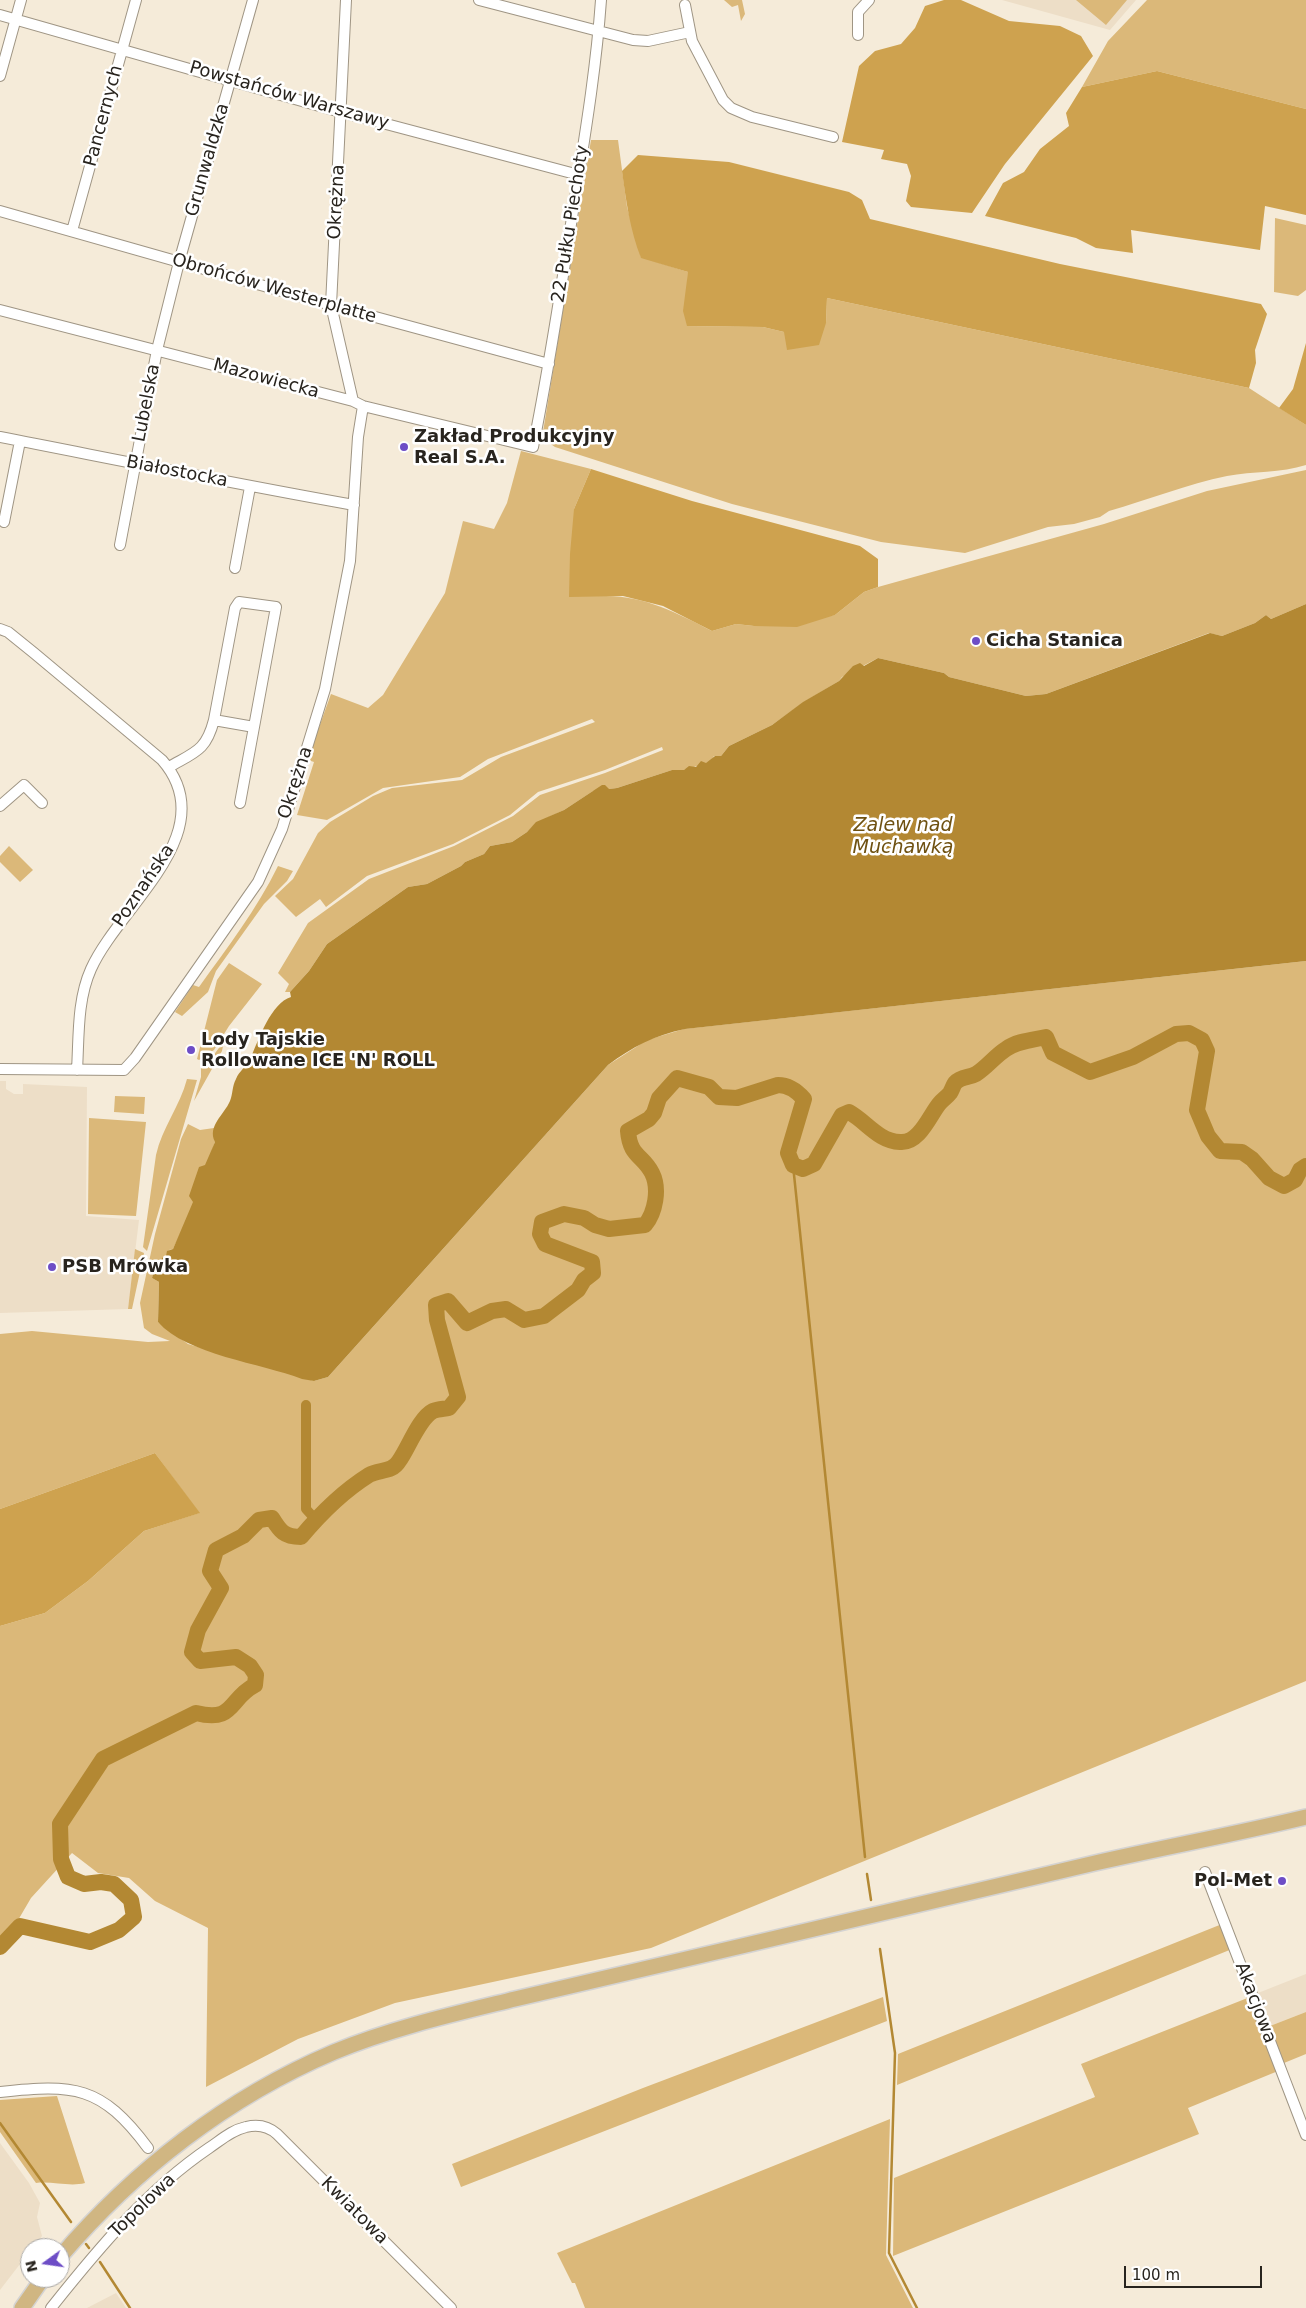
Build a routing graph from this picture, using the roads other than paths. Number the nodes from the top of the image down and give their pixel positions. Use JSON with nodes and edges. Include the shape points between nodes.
{"nodes":[{"id":1,"x":22,"y":0,"type":"edge"},
{"id":2,"x":136,"y":0,"type":"edge"},
{"id":3,"x":253,"y":0,"type":"edge"},
{"id":4,"x":346,"y":0,"type":"edge"},
{"id":5,"x":479,"y":0,"type":"edge"},
{"id":6,"x":601,"y":0,"type":"edge"},
{"id":7,"x":868,"y":0,"type":"edge"},
{"id":8,"x":685,"y":5,"type":"dead end"},
{"id":9,"x":0,"y":15,"type":"edge"},
{"id":10,"x":16,"y":20,"type":"junction"},
{"id":11,"x":690,"y":32,"type":"junction"},
{"id":12,"x":599,"y":33,"type":"junction"},
{"id":13,"x":858,"y":36,"type":"dead end"},
{"id":14,"x":122,"y":49,"type":"junction"},
{"id":15,"x":0,"y":76,"type":"edge"},
{"id":16,"x":231,"y":80,"type":"junction"},
{"id":17,"x":342,"y":112,"type":"junction"},
{"id":18,"x":832,"y":137,"type":"dead end"},
{"id":19,"x":579,"y":175,"type":"junction"},
{"id":20,"x":0,"y":211,"type":"edge"},
{"id":21,"x":72,"y":231,"type":"junction"},
{"id":22,"x":179,"y":262,"type":"junction"},
{"id":23,"x":331,"y":305,"type":"junction"},
{"id":24,"x":0,"y":310,"type":"edge"},
{"id":25,"x":157,"y":350,"type":"junction"},
{"id":26,"x":550,"y":364,"type":"junction"},
{"id":27,"x":352,"y":401,"type":"junction"},
{"id":28,"x":363,"y":406,"type":"junction"},
{"id":29,"x":0,"y":437,"type":"edge"},
{"id":30,"x":20,"y":441,"type":"junction"},
{"id":31,"x":533,"y":447,"type":"joint"},
{"id":32,"x":135,"y":464,"type":"junction"},
{"id":33,"x":250,"y":487,"type":"junction"},
{"id":34,"x":354,"y":505,"type":"junction"},
{"id":35,"x":4,"y":522,"type":"dead end"},
{"id":36,"x":120,"y":545,"type":"dead end"},
{"id":37,"x":235,"y":568,"type":"dead end"},
{"id":38,"x":0,"y":629,"type":"edge"},
{"id":39,"x":214,"y":720,"type":"junction"},
{"id":40,"x":254,"y":727,"type":"junction"},
{"id":41,"x":169,"y":768,"type":"junction"},
{"id":42,"x":240,"y":802,"type":"dead end"},
{"id":43,"x":42,"y":803,"type":"dead end"},
{"id":44,"x":0,"y":806,"type":"edge"},
{"id":45,"x":0,"y":1069,"type":"edge"},
{"id":46,"x":78,"y":1070,"type":"junction"},
{"id":47,"x":1306,"y":1817,"type":"edge"},
{"id":48,"x":1205,"y":1872,"type":"dead end"},
{"id":49,"x":0,"y":2092,"type":"edge"},
{"id":50,"x":252,"y":2126,"type":"joint"},
{"id":51,"x":1306,"y":2135,"type":"edge"},
{"id":52,"x":148,"y":2148,"type":"dead end"},
{"id":53,"x":70,"y":2246,"type":"edge"},
{"id":54,"x":36,"y":2288,"type":"edge"},
{"id":55,"x":22,"y":2308,"type":"edge"},
{"id":56,"x":51,"y":2308,"type":"edge"},
{"id":57,"x":451,"y":2308,"type":"edge"}],
"edges":[{"from":1,"to":10,"type":"street"},
{"from":2,"to":14,"type":"street","name":"Pancernych"},
{"from":3,"to":16,"type":"street","name":"Grunwaldzka"},
{"from":4,"to":17,"type":"street","name":"Okrężna"},
{"from":5,"to":12,"type":"street"},
{"from":6,"to":12,"type":"street","name":"22 Pułku Piechoty"},
{"from":7,"to":13,"type":"street","via":[[858,12]]},
{"from":8,"to":11,"type":"street"},
{"from":9,"to":10,"type":"street","name":"Powstańców Warszawy"},
{"from":10,"to":14,"type":"street","name":"Powstańców Warszawy"},
{"from":10,"to":15,"type":"street"},
{"from":11,"to":12,"type":"street","via":[[648,41]]},
{"from":11,"to":18,"type":"street","via":[[723,100],[732,110]]},
{"from":12,"to":19,"type":"street","name":"22 Pułku Piechoty"},
{"from":14,"to":16,"type":"street","name":"Powstańców Warszawy"},
{"from":14,"to":21,"type":"street","name":"Pancernych"},
{"from":16,"to":17,"type":"street","name":"Powstańców Warszawy"},
{"from":16,"to":22,"type":"street","name":"Grunwaldzka"},
{"from":17,"to":19,"type":"street","name":"Powstańców Warszawy"},
{"from":17,"to":23,"type":"street","name":"Okrężna"},
{"from":19,"to":26,"type":"street","name":"22 Pułku Piechoty"},
{"from":20,"to":21,"type":"street","name":"Obrońców Westerplatte"},
{"from":21,"to":22,"type":"street","name":"Obrońców Westerplatte"},
{"from":22,"to":23,"type":"street","name":"Obrońców Westerplatte"},
{"from":22,"to":25,"type":"street","name":"Lubelska"},
{"from":23,"to":26,"type":"street","name":"Obrońców Westerplatte"},
{"from":23,"to":27,"type":"street","name":"Okrężna"},
{"from":24,"to":25,"type":"street","name":"Mazowiecka"},
{"from":25,"to":27,"type":"street","name":"Mazowiecka"},
{"from":25,"to":32,"type":"street","name":"Lubelska"},
{"from":26,"to":31,"type":"street","name":"22 Pułku Piechoty"},
{"from":27,"to":28,"type":"street","name":"Mazowiecka"},
{"from":28,"to":31,"type":"street","name":"Mazowiecka"},
{"from":28,"to":34,"type":"street","name":"Okrężna"},
{"from":29,"to":30,"type":"street","name":"Białostocka"},
{"from":30,"to":32,"type":"street","name":"Białostocka"},
{"from":30,"to":35,"type":"street"},
{"from":32,"to":33,"type":"street","name":"Białostocka","via":[[214,477]]},
{"from":32,"to":36,"type":"street","name":"Lubelska"},
{"from":33,"to":34,"type":"street","name":"Białostocka"},
{"from":33,"to":37,"type":"street"},
{"from":34,"to":46,"type":"street","name":"Okrężna","via":[[350,561],[325,690],[269,860],[239,911],[135,1059],[124,1070]]},
{"from":38,"to":41,"type":"street","name":"Poznańska","via":[[34,653]]},
{"from":39,"to":40,"type":"street"},
{"from":39,"to":40,"type":"street","via":[[235,608],[239,602],[246,601],[276,607]]},
{"from":39,"to":41,"type":"street","via":[[206,743]]},
{"from":40,"to":42,"type":"street"},
{"from":41,"to":46,"type":"street","name":"Poznańska","via":[[180,796],[180,830],[167,859],[110,936],[91,969],[81,1003]]},
{"from":43,"to":44,"type":"street","via":[[24,785]]},
{"from":45,"to":46,"type":"street","name":"Okrężna"},
{"from":47,"to":53,"type":"main road","via":[[1098,1862],[544,1992],[364,2041],[311,2063],[246,2098],[195,2131],[132,2182]]},
{"from":48,"to":51,"type":"street","name":"Akacjowa"},
{"from":49,"to":52,"type":"street","via":[[46,2088],[90,2094],[127,2123]]},
{"from":50,"to":56,"type":"street","name":"Topolowa","via":[[229,2134],[199,2154],[133,2213],[108,2238]]},
{"from":50,"to":57,"type":"street","name":"Kwiatowa","via":[[274,2131]]},
{"from":54,"to":55,"type":"main road"}]}
